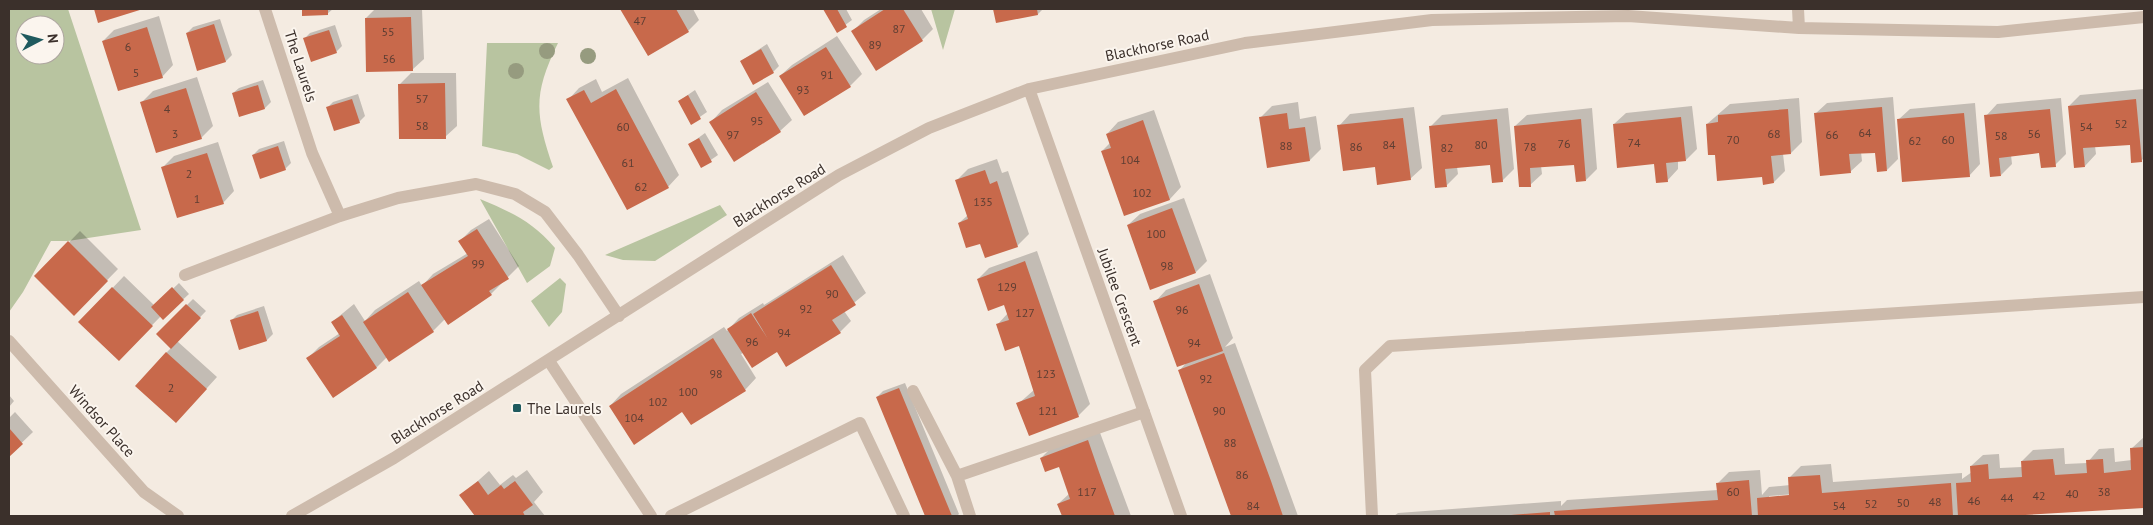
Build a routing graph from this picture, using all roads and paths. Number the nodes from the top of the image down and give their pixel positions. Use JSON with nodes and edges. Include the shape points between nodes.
{"nodes":[{"id":1,"x":265,"y":9,"type":"edge"},
{"id":2,"x":1798,"y":9,"type":"edge"},
{"id":3,"x":2144,"y":18,"type":"edge"},
{"id":4,"x":1799,"y":28,"type":"junction"},
{"id":5,"x":1029,"y":89,"type":"junction"},
{"id":6,"x":340,"y":216,"type":"junction"},
{"id":7,"x":185,"y":275,"type":"dead end"},
{"id":8,"x":2144,"y":297,"type":"edge"},
{"id":9,"x":619,"y":316,"type":"junction"},
{"id":10,"x":9,"y":341,"type":"edge"},
{"id":11,"x":548,"y":361,"type":"junction"},
{"id":12,"x":913,"y":391,"type":"dead end"},
{"id":13,"x":1144,"y":412,"type":"junction"},
{"id":14,"x":957,"y":476,"type":"junction"},
{"id":15,"x":178,"y":516,"type":"edge"},
{"id":16,"x":292,"y":516,"type":"edge"},
{"id":17,"x":651,"y":516,"type":"edge"},
{"id":18,"x":671,"y":516,"type":"edge"},
{"id":19,"x":904,"y":516,"type":"edge"},
{"id":20,"x":970,"y":516,"type":"edge"},
{"id":21,"x":1181,"y":516,"type":"edge"},
{"id":22,"x":1372,"y":516,"type":"edge"}],
"edges":[{"from":1,"to":6,"type":"street","name":"The Laurels","via":[[312,153]]},
{"from":2,"to":4,"type":"street"},
{"from":3,"to":4,"type":"street","name":"Blackhorse Road","via":[[1998,32]]},
{"from":4,"to":5,"type":"street","name":"Blackhorse Road","via":[[1628,16],[1432,20],[1245,43]]},
{"from":5,"to":9,"type":"street","name":"Blackhorse Road","via":[[928,128],[839,176]]},
{"from":5,"to":13,"type":"street","name":"Jubilee Crescent"},
{"from":6,"to":7,"type":"street"},
{"from":6,"to":9,"type":"street","via":[[398,198],[476,184],[515,194],[545,212]]},
{"from":8,"to":22,"type":"street","via":[[1390,346],[1365,370]]},
{"from":9,"to":11,"type":"street","name":"Blackhorse Road"},
{"from":10,"to":15,"type":"street","name":"Windsor Place","via":[[144,492]]},
{"from":11,"to":16,"type":"street","name":"Blackhorse Road","via":[[394,458]]},
{"from":11,"to":17,"type":"street"},
{"from":12,"to":14,"type":"street"},
{"from":13,"to":14,"type":"street"},
{"from":13,"to":21,"type":"street","name":"Jubilee Crescent"},
{"from":14,"to":20,"type":"street"},
{"from":18,"to":19,"type":"street","via":[[860,423]]}]}
